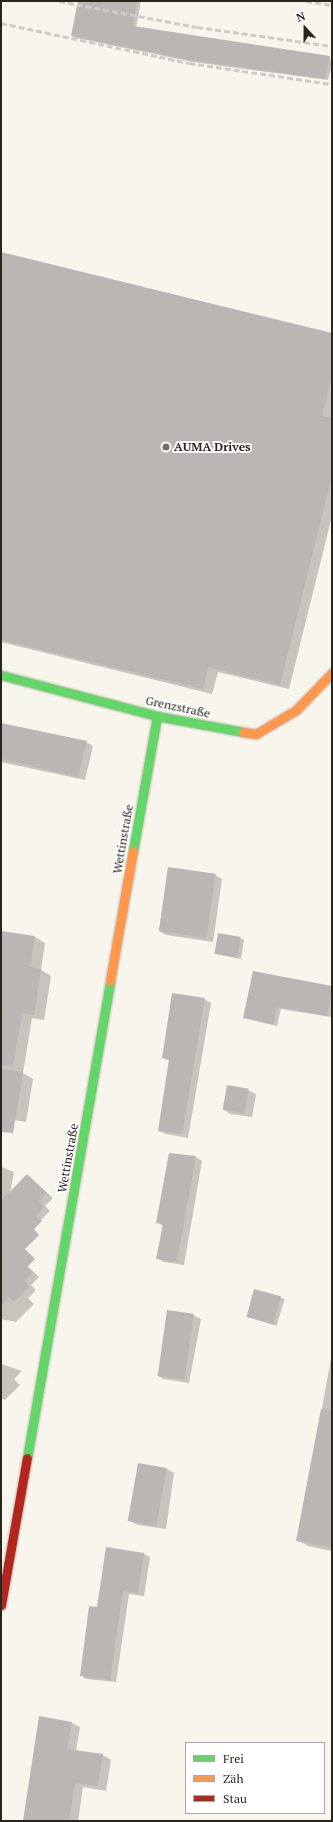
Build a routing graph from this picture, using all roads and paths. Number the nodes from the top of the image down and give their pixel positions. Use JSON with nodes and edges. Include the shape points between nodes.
{"nodes":[{"id":1,"x":332,"y":673,"type":"edge"},
{"id":2,"x":1,"y":674,"type":"edge"},
{"id":3,"x":157,"y":716,"type":"junction"},
{"id":4,"x":1,"y":1604,"type":"edge"}],
"edges":[{"from":1,"to":3,"type":"street","name":"Grenzstraße","via":[[296,710],[256,734]]},
{"from":2,"to":3,"type":"street","name":"Grenzstraße"},
{"from":3,"to":4,"type":"street","name":"Wettinstraße"}]}
